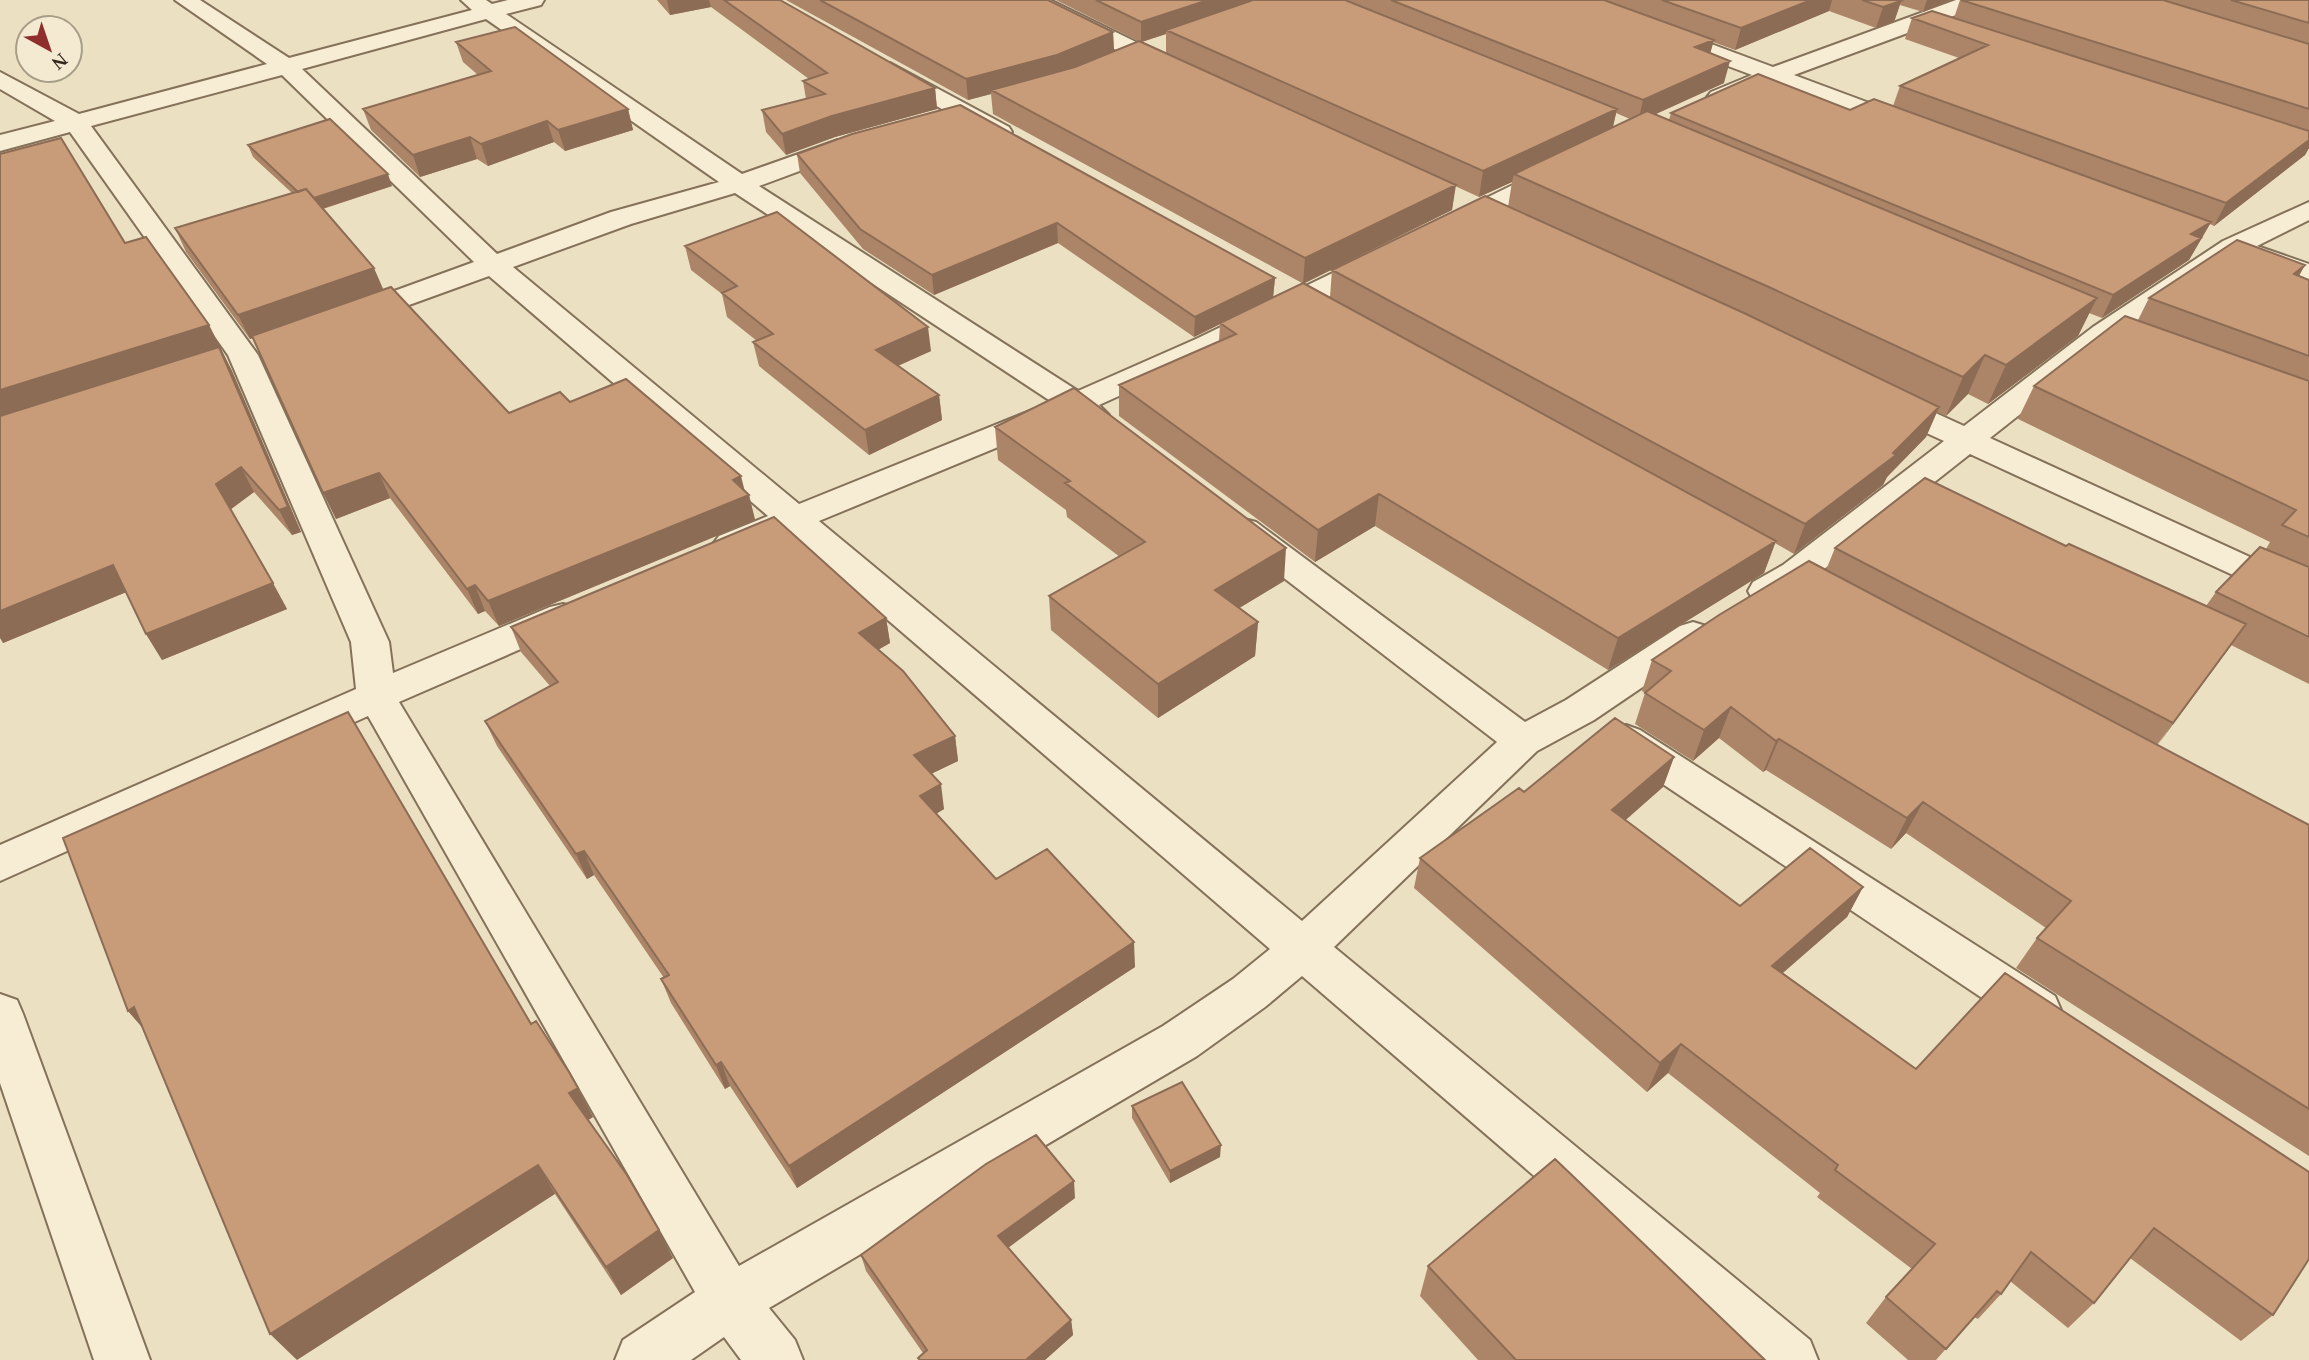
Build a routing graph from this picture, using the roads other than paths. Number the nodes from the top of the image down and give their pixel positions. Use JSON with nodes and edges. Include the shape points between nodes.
{"nodes":[{"id":1,"x":186,"y":0,"type":"edge"},
{"id":2,"x":533,"y":0,"type":"edge"},
{"id":3,"x":1033,"y":0,"type":"edge"},
{"id":4,"x":1573,"y":0,"type":"edge"},
{"id":5,"x":1975,"y":0,"type":"edge"},
{"id":6,"x":482,"y":6,"type":"edge"},
{"id":7,"x":1890,"y":11,"type":"dead end"},
{"id":8,"x":1925,"y":22,"type":"junction"},
{"id":9,"x":1951,"y":30,"type":"edge"},
{"id":10,"x":1178,"y":40,"type":"edge"},
{"id":11,"x":858,"y":52,"type":"edge"},
{"id":12,"x":1139,"y":53,"type":"junction"},
{"id":13,"x":287,"y":67,"type":"junction"},
{"id":14,"x":1103,"y":68,"type":"edge"},
{"id":15,"x":1771,"y":74,"type":"junction"},
{"id":16,"x":1189,"y":77,"type":"edge"},
{"id":17,"x":0,"y":79,"type":"edge"},
{"id":18,"x":1002,"y":101,"type":"edge"},
{"id":19,"x":1699,"y":107,"type":"edge"},
{"id":20,"x":964,"y":111,"type":"junction"},
{"id":21,"x":76,"y":123,"type":"junction"},
{"id":22,"x":924,"y":123,"type":"edge"},
{"id":23,"x":1925,"y":132,"type":"edge"},
{"id":24,"x":871,"y":138,"type":"edge"},
{"id":25,"x":0,"y":143,"type":"edge"},
{"id":26,"x":1024,"y":145,"type":"edge"},
{"id":27,"x":1577,"y":162,"type":"edge"},
{"id":28,"x":739,"y":184,"type":"junction"},
{"id":29,"x":1467,"y":207,"type":"junction"},
{"id":30,"x":2309,"y":210,"type":"edge"},
{"id":31,"x":1517,"y":229,"type":"edge"},
{"id":32,"x":2220,"y":242,"type":"junction"},
{"id":33,"x":493,"y":265,"type":"junction"},
{"id":34,"x":2309,"y":273,"type":"edge"},
{"id":35,"x":1264,"y":279,"type":"edge"},
{"id":36,"x":1300,"y":299,"type":"junction"},
{"id":37,"x":1336,"y":319,"type":"edge"},
{"id":38,"x":330,"y":323,"type":"edge"},
{"id":39,"x":1855,"y":387,"type":"edge"},
{"id":40,"x":1077,"y":403,"type":"junction"},
{"id":41,"x":1120,"y":436,"type":"edge"},
{"id":42,"x":1963,"y":440,"type":"junction"},
{"id":43,"x":1218,"y":510,"type":"edge"},
{"id":44,"x":792,"y":519,"type":"junction"},
{"id":45,"x":704,"y":556,"type":"edge"},
{"id":46,"x":2309,"y":598,"type":"edge"},
{"id":47,"x":590,"y":604,"type":"edge"},
{"id":48,"x":376,"y":696,"type":"junction"},
{"id":49,"x":1580,"y":710,"type":"junction"},
{"id":50,"x":1523,"y":741,"type":"junction"},
{"id":51,"x":0,"y":864,"type":"edge"},
{"id":52,"x":1302,"y":949,"type":"junction"},
{"id":53,"x":0,"y":1014,"type":"edge"},
{"id":54,"x":2078,"y":1036,"type":"edge"},
{"id":55,"x":730,"y":1301,"type":"junction"},
{"id":56,"x":122,"y":1360,"type":"edge"},
{"id":57,"x":643,"y":1360,"type":"edge"},
{"id":58,"x":775,"y":1360,"type":"edge"},
{"id":59,"x":1790,"y":1360,"type":"edge"}],
"edges":[{"from":1,"to":13,"type":"street"},
{"from":2,"to":6,"type":"street"},
{"from":3,"to":12,"type":"street"},
{"from":4,"to":15,"type":"street"},
{"from":5,"to":8,"type":"street"},
{"from":6,"to":13,"type":"street"},
{"from":6,"to":28,"type":"street"},
{"from":7,"to":8,"type":"street"},
{"from":8,"to":9,"type":"street"},
{"from":8,"to":15,"type":"street"},
{"from":10,"to":12,"type":"street"},
{"from":11,"to":20,"type":"street"},
{"from":12,"to":14,"type":"street"},
{"from":12,"to":16,"type":"street"},
{"from":13,"to":21,"type":"street"},
{"from":13,"to":33,"type":"street"},
{"from":15,"to":19,"type":"street"},
{"from":15,"to":23,"type":"street"},
{"from":17,"to":21,"type":"street"},
{"from":18,"to":20,"type":"street"},
{"from":20,"to":22,"type":"street"},
{"from":20,"to":26,"type":"street"},
{"from":21,"to":25,"type":"street"},
{"from":21,"to":48,"type":"street","via":[[242,355],[370,642]]},
{"from":24,"to":28,"type":"street"},
{"from":27,"to":29,"type":"street"},
{"from":28,"to":33,"type":"street","via":[[621,218]]},
{"from":28,"to":40,"type":"street"},
{"from":29,"to":31,"type":"street"},
{"from":29,"to":36,"type":"street","via":[[1414,244]]},
{"from":30,"to":32,"type":"street"},
{"from":32,"to":34,"type":"street"},
{"from":32,"to":42,"type":"street"},
{"from":33,"to":38,"type":"street"},
{"from":33,"to":44,"type":"street"},
{"from":35,"to":36,"type":"street"},
{"from":36,"to":37,"type":"street"},
{"from":36,"to":40,"type":"street"},
{"from":39,"to":42,"type":"street"},
{"from":40,"to":41,"type":"street"},
{"from":40,"to":44,"type":"street"},
{"from":42,"to":46,"type":"street"},
{"from":42,"to":49,"type":"street","via":[[1796,573]]},
{"from":43,"to":50,"type":"street"},
{"from":44,"to":45,"type":"street"},
{"from":44,"to":52,"type":"street"},
{"from":47,"to":48,"type":"street"},
{"from":48,"to":51,"type":"street"},
{"from":48,"to":55,"type":"street"},
{"from":49,"to":50,"type":"street"},
{"from":49,"to":54,"type":"street"},
{"from":50,"to":52,"type":"street"},
{"from":52,"to":55,"type":"street","via":[[1180,1041]]},
{"from":52,"to":59,"type":"street"},
{"from":53,"to":56,"type":"street"},
{"from":55,"to":57,"type":"street"},
{"from":55,"to":58,"type":"street"}]}
